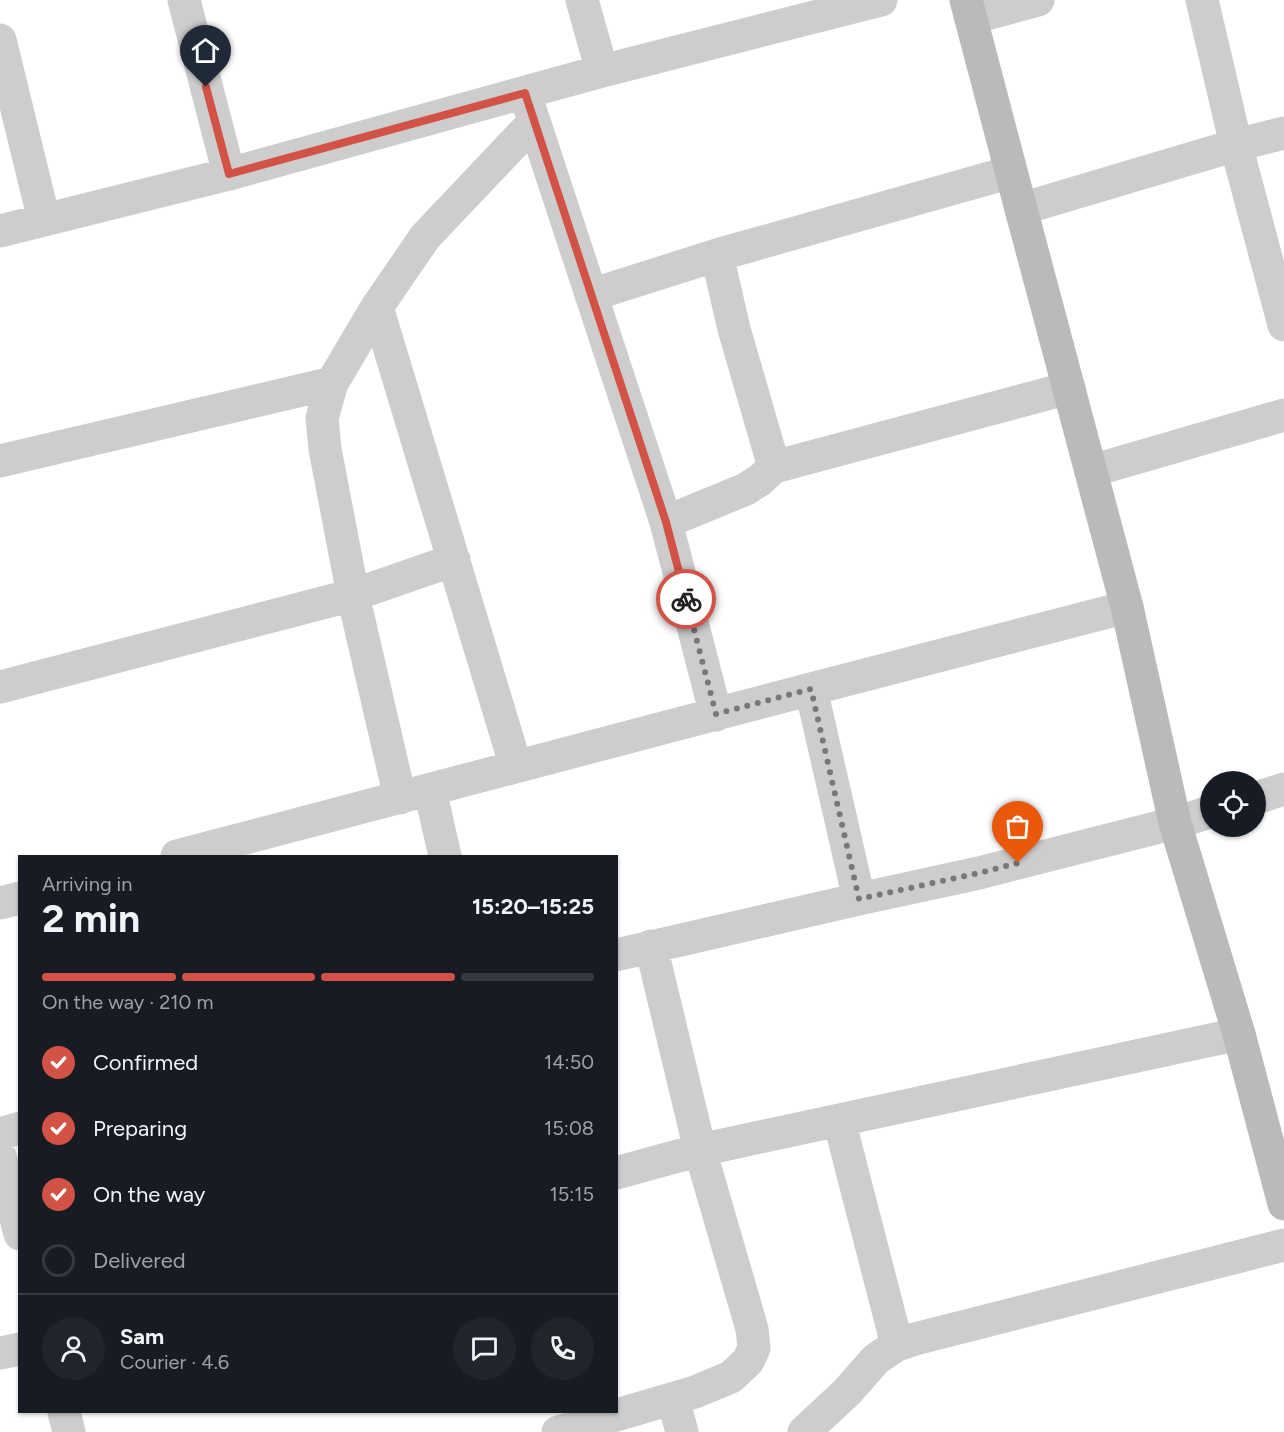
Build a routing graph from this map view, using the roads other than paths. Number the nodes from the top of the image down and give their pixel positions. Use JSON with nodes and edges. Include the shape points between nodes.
{"nodes":[{"id":1,"x":183,"y":0,"type":"edge"},
{"id":2,"x":582,"y":0,"type":"edge"},
{"id":3,"x":881,"y":0,"type":"edge"},
{"id":4,"x":1038,"y":0,"type":"edge"},
{"id":5,"x":1202,"y":0,"type":"edge"},
{"id":6,"x":969,"y":9,"type":"edge"},
{"id":7,"x":0,"y":40,"type":"edge"},
{"id":8,"x":602,"y":71,"type":"junction"},
{"id":9,"x":529,"y":108,"type":"junction"},
{"id":10,"x":1284,"y":133,"type":"edge"},
{"id":11,"x":1236,"y":145,"type":"junction"},
{"id":12,"x":1011,"y":172,"type":"junction"},
{"id":13,"x":229,"y":174,"type":"junction"},
{"id":14,"x":1021,"y":209,"type":"junction"},
{"id":15,"x":44,"y":220,"type":"junction"},
{"id":16,"x":0,"y":231,"type":"edge"},
{"id":17,"x":717,"y":255,"type":"junction"},
{"id":18,"x":591,"y":295,"type":"junction"},
{"id":19,"x":377,"y":307,"type":"junction"},
{"id":20,"x":1284,"y":325,"type":"edge"},
{"id":21,"x":332,"y":383,"type":"junction"},
{"id":22,"x":1069,"y":388,"type":"junction"},
{"id":23,"x":1284,"y":415,"type":"edge"},
{"id":24,"x":0,"y":461,"type":"edge"},
{"id":25,"x":774,"y":467,"type":"junction"},
{"id":26,"x":1091,"y":471,"type":"junction"},
{"id":27,"x":666,"y":522,"type":"junction"},
{"id":28,"x":454,"y":560,"type":"junction"},
{"id":29,"x":353,"y":595,"type":"junction"},
{"id":30,"x":1128,"y":607,"type":"junction"},
{"id":31,"x":0,"y":687,"type":"edge"},
{"id":32,"x":811,"y":689,"type":"junction"},
{"id":33,"x":716,"y":714,"type":"junction"},
{"id":34,"x":516,"y":767,"type":"junction"},
{"id":35,"x":1284,"y":789,"type":"edge"},
{"id":36,"x":415,"y":794,"type":"junction"},
{"id":37,"x":1266,"y":795,"type":"edge"},
{"id":38,"x":1200,"y":815,"type":"edge"},
{"id":39,"x":1175,"y":823,"type":"junction"},
{"id":40,"x":181,"y":855,"type":"edge"},
{"id":41,"x":445,"y":855,"type":"edge"},
{"id":42,"x":18,"y":898,"type":"edge"},
{"id":43,"x":859,"y":899,"type":"junction"},
{"id":44,"x":0,"y":903,"type":"edge"},
{"id":45,"x":651,"y":946,"type":"junction"},
{"id":46,"x":618,"y":954,"type":"edge"},
{"id":47,"x":1239,"y":1034,"type":"junction"},
{"id":48,"x":839,"y":1120,"type":"junction"},
{"id":49,"x":18,"y":1129,"type":"edge"},
{"id":50,"x":0,"y":1134,"type":"edge"},
{"id":51,"x":700,"y":1150,"type":"junction"},
{"id":52,"x":0,"y":1156,"type":"edge"},
{"id":53,"x":618,"y":1172,"type":"edge"},
{"id":54,"x":1283,"y":1195,"type":"edge"},
{"id":55,"x":18,"y":1226,"type":"edge"},
{"id":56,"x":1284,"y":1245,"type":"edge"},
{"id":57,"x":897,"y":1345,"type":"junction"},
{"id":58,"x":18,"y":1349,"type":"edge"},
{"id":59,"x":0,"y":1353,"type":"edge"},
{"id":60,"x":673,"y":1399,"type":"junction"},
{"id":61,"x":618,"y":1411,"type":"edge"},
{"id":62,"x":64,"y":1413,"type":"edge"},
{"id":63,"x":612,"y":1413,"type":"edge"},
{"id":64,"x":69,"y":1432,"type":"edge"},
{"id":65,"x":558,"y":1432,"type":"edge"},
{"id":66,"x":682,"y":1432,"type":"edge"},
{"id":67,"x":804,"y":1432,"type":"edge"}],
"edges":[{"from":1,"to":13,"type":"street"},
{"from":2,"to":8,"type":"street"},
{"from":3,"to":8,"type":"street"},
{"from":4,"to":6,"type":"street"},
{"from":5,"to":11,"type":"street"},
{"from":6,"to":12,"type":"main road"},
{"from":7,"to":15,"type":"street"},
{"from":8,"to":9,"type":"street"},
{"from":9,"to":13,"type":"street"},
{"from":9,"to":18,"type":"street"},
{"from":9,"to":19,"type":"street","via":[[425,237]]},
{"from":10,"to":11,"type":"street"},
{"from":11,"to":14,"type":"street"},
{"from":11,"to":20,"type":"street"},
{"from":12,"to":14,"type":"main road"},
{"from":12,"to":17,"type":"street"},
{"from":13,"to":15,"type":"street"},
{"from":14,"to":22,"type":"main road"},
{"from":15,"to":16,"type":"street"},
{"from":17,"to":18,"type":"street"},
{"from":17,"to":25,"type":"street"},
{"from":18,"to":27,"type":"street"},
{"from":19,"to":21,"type":"street"},
{"from":19,"to":28,"type":"street"},
{"from":21,"to":24,"type":"street"},
{"from":21,"to":29,"type":"street","via":[[322,418],[325,449]]},
{"from":22,"to":25,"type":"street"},
{"from":22,"to":26,"type":"main road"},
{"from":23,"to":26,"type":"street"},
{"from":25,"to":27,"type":"street","via":[[746,489]]},
{"from":26,"to":30,"type":"main road"},
{"from":27,"to":33,"type":"street"},
{"from":28,"to":29,"type":"street"},
{"from":28,"to":34,"type":"street"},
{"from":29,"to":31,"type":"street"},
{"from":29,"to":36,"type":"street"},
{"from":30,"to":32,"type":"street"},
{"from":30,"to":39,"type":"main road"},
{"from":32,"to":33,"type":"street"},
{"from":32,"to":43,"type":"street"},
{"from":33,"to":34,"type":"street"},
{"from":34,"to":36,"type":"street"},
{"from":35,"to":37,"type":"street"},
{"from":36,"to":40,"type":"street"},
{"from":36,"to":41,"type":"street"},
{"from":38,"to":39,"type":"street"},
{"from":39,"to":43,"type":"street"},
{"from":39,"to":47,"type":"main road"},
{"from":42,"to":44,"type":"street"},
{"from":43,"to":45,"type":"street"},
{"from":45,"to":46,"type":"street"},
{"from":45,"to":51,"type":"street"},
{"from":47,"to":48,"type":"street"},
{"from":47,"to":54,"type":"main road"},
{"from":48,"to":51,"type":"street"},
{"from":48,"to":57,"type":"street"},
{"from":49,"to":50,"type":"street"},
{"from":51,"to":53,"type":"street"},
{"from":51,"to":60,"type":"street","via":[[752,1329],[754,1348],[748,1361],[731,1377]]},
{"from":52,"to":55,"type":"street"},
{"from":56,"to":57,"type":"street"},
{"from":57,"to":67,"type":"street","via":[[876,1359]]},
{"from":58,"to":59,"type":"street"},
{"from":60,"to":61,"type":"street"},
{"from":60,"to":66,"type":"street"},
{"from":62,"to":64,"type":"street"},
{"from":63,"to":65,"type":"street"}]}
